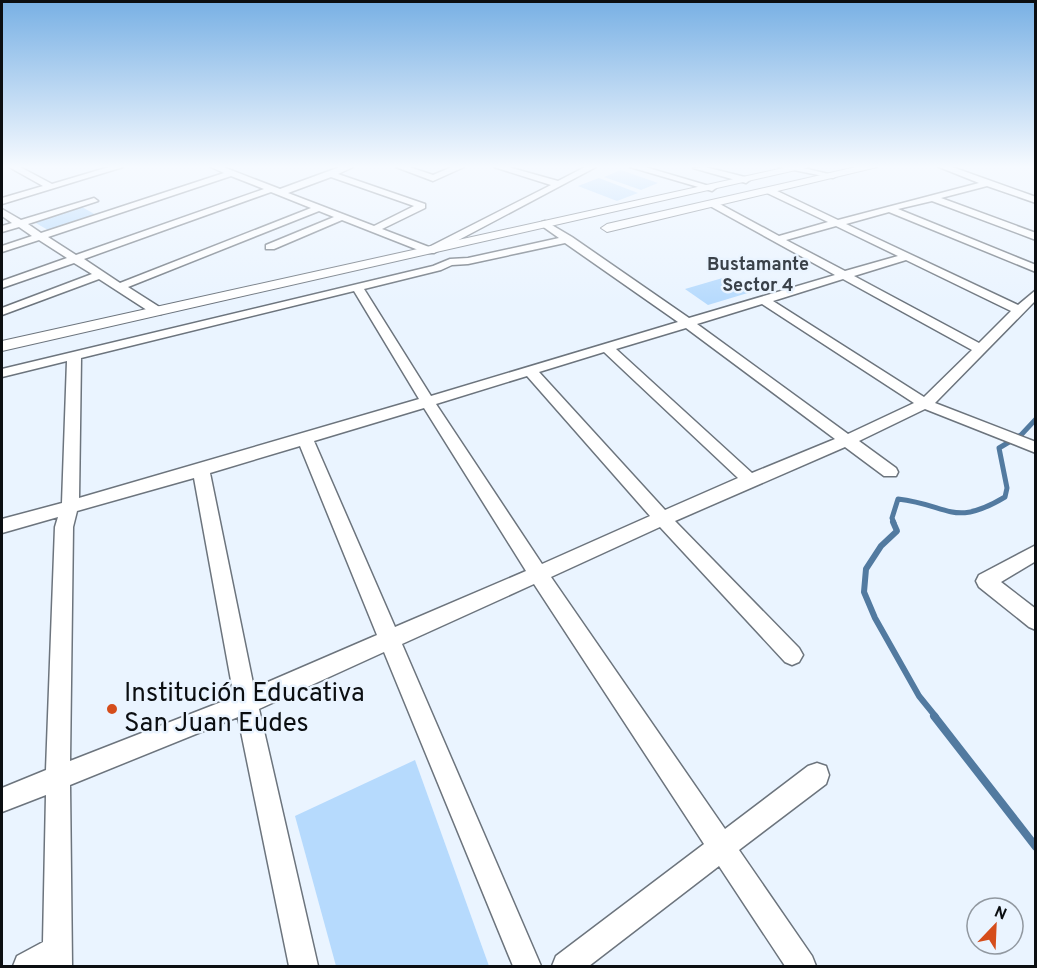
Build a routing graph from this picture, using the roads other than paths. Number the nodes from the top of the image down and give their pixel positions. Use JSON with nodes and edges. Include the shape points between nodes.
{"nodes":[{"id":1,"x":2,"y":212,"type":"edge"},
{"id":2,"x":56,"y":212,"type":"edge"},
{"id":3,"x":112,"y":212,"type":"edge"},
{"id":4,"x":212,"y":212,"type":"edge"},
{"id":5,"x":307,"y":212,"type":"edge"},
{"id":6,"x":329,"y":212,"type":"edge"},
{"id":7,"x":409,"y":212,"type":"edge"},
{"id":8,"x":503,"y":212,"type":"edge"},
{"id":9,"x":600,"y":212,"type":"edge"},
{"id":10,"x":677,"y":212,"type":"edge"},
{"id":11,"x":728,"y":212,"type":"edge"},
{"id":12,"x":814,"y":212,"type":"edge"},
{"id":13,"x":877,"y":212,"type":"edge"},
{"id":14,"x":897,"y":212,"type":"edge"},
{"id":15,"x":970,"y":212,"type":"edge"},
{"id":16,"x":341,"y":217,"type":"junction"},
{"id":17,"x":20,"y":223,"type":"junction"},
{"id":18,"x":836,"y":223,"type":"junction"},
{"id":19,"x":545,"y":224,"type":"junction"},
{"id":20,"x":607,"y":228,"type":"dead end"},
{"id":21,"x":2,"y":229,"type":"edge"},
{"id":22,"x":374,"y":229,"type":"junction"},
{"id":23,"x":39,"y":236,"type":"junction"},
{"id":24,"x":1035,"y":237,"type":"edge"},
{"id":25,"x":568,"y":238,"type":"junction"},
{"id":26,"x":777,"y":239,"type":"junction"},
{"id":27,"x":270,"y":247,"type":"dead end"},
{"id":28,"x":2,"y":249,"type":"edge"},
{"id":29,"x":430,"y":250,"type":"junction"},
{"id":30,"x":905,"y":257,"type":"junction"},
{"id":31,"x":74,"y":259,"type":"junction"},
{"id":32,"x":1035,"y":269,"type":"edge"},
{"id":33,"x":100,"y":275,"type":"junction"},
{"id":34,"x":841,"y":275,"type":"junction"},
{"id":35,"x":2,"y":285,"type":"edge"},
{"id":36,"x":118,"y":287,"type":"junction"},
{"id":37,"x":357,"y":287,"type":"junction"},
{"id":38,"x":1035,"y":293,"type":"edge"},
{"id":39,"x":762,"y":299,"type":"junction"},
{"id":40,"x":1019,"y":310,"type":"junction"},
{"id":41,"x":2,"y":312,"type":"edge"},
{"id":42,"x":157,"y":312,"type":"junction"},
{"id":43,"x":686,"y":322,"type":"junction"},
{"id":44,"x":2,"y":346,"type":"edge"},
{"id":45,"x":606,"y":347,"type":"junction"},
{"id":46,"x":980,"y":349,"type":"junction"},
{"id":47,"x":74,"y":357,"type":"junction"},
{"id":48,"x":529,"y":370,"type":"junction"},
{"id":49,"x":2,"y":373,"type":"edge"},
{"id":50,"x":426,"y":403,"type":"junction"},
{"id":51,"x":925,"y":404,"type":"junction"},
{"id":52,"x":305,"y":439,"type":"junction"},
{"id":53,"x":848,"y":440,"type":"junction"},
{"id":54,"x":1035,"y":448,"type":"edge"},
{"id":55,"x":201,"y":470,"type":"junction"},
{"id":56,"x":890,"y":472,"type":"dead end"},
{"id":57,"x":750,"y":480,"type":"junction"},
{"id":58,"x":70,"y":506,"type":"junction"},
{"id":59,"x":662,"y":518,"type":"junction"},
{"id":60,"x":2,"y":526,"type":"edge"},
{"id":61,"x":1035,"y":552,"type":"edge"},
{"id":62,"x":538,"y":575,"type":"junction"},
{"id":63,"x":1035,"y":621,"type":"edge"},
{"id":64,"x":389,"y":639,"type":"junction"},
{"id":65,"x":792,"y":654,"type":"dead end"},
{"id":66,"x":246,"y":703,"type":"junction"},
{"id":67,"x":817,"y":775,"type":"dead end"},
{"id":68,"x":58,"y":777,"type":"junction"},
{"id":69,"x":2,"y":800,"type":"edge"},
{"id":70,"x":723,"y":849,"type":"junction"},
{"id":71,"x":57,"y":958,"type":"edge"},
{"id":72,"x":27,"y":966,"type":"edge"},
{"id":73,"x":304,"y":966,"type":"edge"},
{"id":74,"x":527,"y":966,"type":"edge"},
{"id":75,"x":566,"y":966,"type":"edge"},
{"id":76,"x":802,"y":966,"type":"edge"}],
"edges":[{"from":1,"to":17,"type":"street"},
{"from":2,"to":17,"type":"street"},
{"from":3,"to":23,"type":"street"},
{"from":4,"to":31,"type":"street"},
{"from":5,"to":36,"type":"street"},
{"from":6,"to":16,"type":"street"},
{"from":7,"to":22,"type":"street"},
{"from":8,"to":29,"type":"street"},
{"from":9,"to":19,"type":"street"},
{"from":10,"to":20,"type":"street"},
{"from":11,"to":26,"type":"street"},
{"from":12,"to":18,"type":"street"},
{"from":13,"to":18,"type":"street"},
{"from":14,"to":32,"type":"street"},
{"from":15,"to":24,"type":"street"},
{"from":16,"to":22,"type":"street"},
{"from":16,"to":27,"type":"street"},
{"from":17,"to":21,"type":"street"},
{"from":17,"to":23,"type":"street"},
{"from":18,"to":26,"type":"street"},
{"from":18,"to":30,"type":"street"},
{"from":19,"to":25,"type":"street"},
{"from":19,"to":29,"type":"street"},
{"from":22,"to":29,"type":"street"},
{"from":23,"to":28,"type":"street"},
{"from":23,"to":31,"type":"street"},
{"from":25,"to":37,"type":"street","via":[[450,262]]},
{"from":25,"to":43,"type":"street"},
{"from":26,"to":34,"type":"street"},
{"from":29,"to":42,"type":"street"},
{"from":30,"to":34,"type":"street"},
{"from":30,"to":40,"type":"street"},
{"from":31,"to":33,"type":"street"},
{"from":31,"to":35,"type":"street"},
{"from":33,"to":36,"type":"street"},
{"from":33,"to":41,"type":"street"},
{"from":34,"to":39,"type":"street"},
{"from":34,"to":46,"type":"street"},
{"from":36,"to":42,"type":"street"},
{"from":37,"to":47,"type":"street"},
{"from":37,"to":50,"type":"street"},
{"from":38,"to":40,"type":"street"},
{"from":39,"to":43,"type":"street"},
{"from":39,"to":51,"type":"street"},
{"from":40,"to":46,"type":"street"},
{"from":42,"to":44,"type":"street"},
{"from":43,"to":45,"type":"street"},
{"from":43,"to":53,"type":"street"},
{"from":45,"to":48,"type":"street"},
{"from":45,"to":57,"type":"street"},
{"from":46,"to":51,"type":"street"},
{"from":47,"to":49,"type":"street"},
{"from":47,"to":58,"type":"street"},
{"from":48,"to":50,"type":"street"},
{"from":48,"to":59,"type":"street"},
{"from":50,"to":52,"type":"street"},
{"from":50,"to":62,"type":"street"},
{"from":51,"to":53,"type":"street"},
{"from":51,"to":54,"type":"street"},
{"from":52,"to":55,"type":"street"},
{"from":52,"to":64,"type":"street"},
{"from":53,"to":56,"type":"street"},
{"from":53,"to":57,"type":"street"},
{"from":55,"to":58,"type":"street"},
{"from":55,"to":66,"type":"street"},
{"from":57,"to":59,"type":"street"},
{"from":58,"to":60,"type":"street"},
{"from":58,"to":68,"type":"street","via":[[64,526]]},
{"from":59,"to":62,"type":"street"},
{"from":59,"to":65,"type":"street"},
{"from":61,"to":63,"type":"street","via":[[986,581]]},
{"from":62,"to":64,"type":"street"},
{"from":62,"to":70,"type":"street"},
{"from":64,"to":66,"type":"street"},
{"from":64,"to":74,"type":"street"},
{"from":66,"to":68,"type":"street"},
{"from":66,"to":73,"type":"street"},
{"from":67,"to":70,"type":"street"},
{"from":68,"to":69,"type":"street"},
{"from":68,"to":71,"type":"street"},
{"from":70,"to":75,"type":"street"},
{"from":70,"to":76,"type":"street"},
{"from":71,"to":72,"type":"street"}]}
